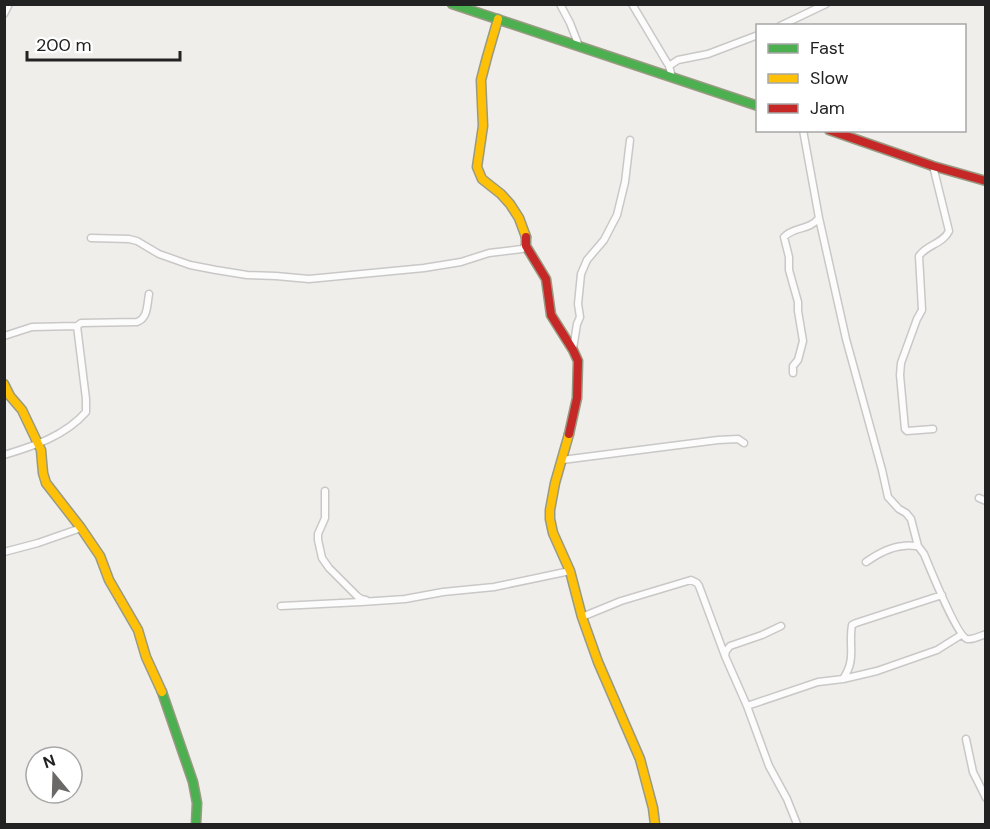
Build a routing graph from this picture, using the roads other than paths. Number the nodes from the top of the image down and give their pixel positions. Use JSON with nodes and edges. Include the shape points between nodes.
{"nodes":[{"id":1,"x":9,"y":4,"type":"edge"},
{"id":2,"x":452,"y":4,"type":"edge"},
{"id":3,"x":560,"y":4,"type":"edge"},
{"id":4,"x":632,"y":4,"type":"edge"},
{"id":5,"x":826,"y":4,"type":"edge"},
{"id":6,"x":4,"y":14,"type":"edge"},
{"id":7,"x":498,"y":19,"type":"junction"},
{"id":8,"x":784,"y":24,"type":"edge"},
{"id":9,"x":756,"y":36,"type":"edge"},
{"id":10,"x":579,"y":46,"type":"junction"},
{"id":11,"x":669,"y":66,"type":"junction"},
{"id":12,"x":672,"y":77,"type":"junction"},
{"id":13,"x":756,"y":105,"type":"edge"},
{"id":14,"x":803,"y":132,"type":"edge"},
{"id":15,"x":835,"y":132,"type":"edge"},
{"id":16,"x":630,"y":140,"type":"dead end"},
{"id":17,"x":933,"y":166,"type":"junction"},
{"id":18,"x":986,"y":181,"type":"edge"},
{"id":19,"x":819,"y":218,"type":"junction"},
{"id":20,"x":91,"y":238,"type":"dead end"},
{"id":21,"x":526,"y":246,"type":"junction"},
{"id":22,"x":149,"y":294,"type":"dead end"},
{"id":23,"x":77,"y":326,"type":"junction"},
{"id":24,"x":4,"y":336,"type":"edge"},
{"id":25,"x":573,"y":350,"type":"junction"},
{"id":26,"x":793,"y":373,"type":"dead end"},
{"id":27,"x":4,"y":384,"type":"edge"},
{"id":28,"x":933,"y":429,"type":"dead end"},
{"id":29,"x":744,"y":443,"type":"dead end"},
{"id":30,"x":39,"y":444,"type":"junction"},
{"id":31,"x":4,"y":455,"type":"edge"},
{"id":32,"x":562,"y":460,"type":"junction"},
{"id":33,"x":325,"y":491,"type":"dead end"},
{"id":34,"x":81,"y":528,"type":"junction"},
{"id":35,"x":918,"y":546,"type":"junction"},
{"id":36,"x":4,"y":552,"type":"edge"},
{"id":37,"x":866,"y":562,"type":"dead end"},
{"id":38,"x":570,"y":571,"type":"junction"},
{"id":39,"x":942,"y":595,"type":"junction"},
{"id":40,"x":382,"y":601,"type":"junction"},
{"id":41,"x":281,"y":606,"type":"dead end"},
{"id":42,"x":582,"y":617,"type":"junction"},
{"id":43,"x":781,"y":626,"type":"dead end"},
{"id":44,"x":986,"y":634,"type":"edge"},
{"id":45,"x":961,"y":635,"type":"junction"},
{"id":46,"x":725,"y":656,"type":"junction"},
{"id":47,"x":843,"y":679,"type":"junction"},
{"id":48,"x":747,"y":706,"type":"junction"},
{"id":49,"x":966,"y":739,"type":"dead end"},
{"id":50,"x":986,"y":798,"type":"edge"},
{"id":51,"x":196,"y":825,"type":"edge"},
{"id":52,"x":655,"y":825,"type":"edge"},
{"id":53,"x":797,"y":825,"type":"edge"}],
"edges":[{"from":1,"to":6,"type":"street"},
{"from":2,"to":7,"type":"street"},
{"from":3,"to":10,"type":"street"},
{"from":4,"to":11,"type":"street"},
{"from":5,"to":8,"type":"street"},
{"from":7,"to":10,"type":"street"},
{"from":7,"to":21,"type":"street","via":[[481,84],[484,128],[478,171],[508,201],[527,234]]},
{"from":9,"to":11,"type":"street"},
{"from":10,"to":12,"type":"street"},
{"from":11,"to":12,"type":"street"},
{"from":12,"to":13,"type":"street"},
{"from":14,"to":19,"type":"street"},
{"from":15,"to":17,"type":"street"},
{"from":16,"to":25,"type":"street","via":[[616,215],[581,274],[580,317]]},
{"from":17,"to":18,"type":"street"},
{"from":17,"to":28,"type":"street","via":[[949,231],[919,256],[922,310],[900,375],[905,429]]},
{"from":19,"to":26,"type":"street","via":[[815,224],[784,237],[803,341]]},
{"from":19,"to":35,"type":"street","via":[[888,497],[911,519]]},
{"from":20,"to":21,"type":"street","via":[[129,239],[159,254],[216,270],[309,279],[430,268]]},
{"from":21,"to":25,"type":"street","via":[[546,279],[551,315]]},
{"from":22,"to":23,"type":"street","via":[[142,320]]},
{"from":23,"to":24,"type":"street","via":[[32,327]]},
{"from":23,"to":30,"type":"street","via":[[86,412]]},
{"from":25,"to":32,"type":"street","via":[[578,361],[578,398]]},
{"from":27,"to":30,"type":"street"},
{"from":29,"to":32,"type":"street","via":[[718,440]]},
{"from":30,"to":31,"type":"street"},
{"from":30,"to":34,"type":"street","via":[[46,483]]},
{"from":32,"to":38,"type":"street","via":[[550,519]]},
{"from":33,"to":40,"type":"street","via":[[325,518],[318,534],[324,561],[357,596]]},
{"from":34,"to":36,"type":"street"},
{"from":34,"to":51,"type":"street","via":[[135,622],[166,701],[193,782]]},
{"from":35,"to":37,"type":"street","via":[[899,546]]},
{"from":35,"to":39,"type":"street"},
{"from":38,"to":40,"type":"street","via":[[494,587]]},
{"from":38,"to":42,"type":"street"},
{"from":39,"to":45,"type":"street"},
{"from":39,"to":47,"type":"street","via":[[852,625],[852,660]]},
{"from":40,"to":41,"type":"street"},
{"from":42,"to":46,"type":"street","via":[[694,580]]},
{"from":42,"to":52,"type":"street","via":[[640,759]]},
{"from":43,"to":46,"type":"street","via":[[730,646]]},
{"from":44,"to":45,"type":"street","via":[[971,639]]},
{"from":45,"to":47,"type":"street","via":[[937,650]]},
{"from":46,"to":48,"type":"street"},
{"from":47,"to":48,"type":"street","via":[[818,682]]},
{"from":48,"to":53,"type":"street"},
{"from":49,"to":50,"type":"street","via":[[973,772]]}]}
